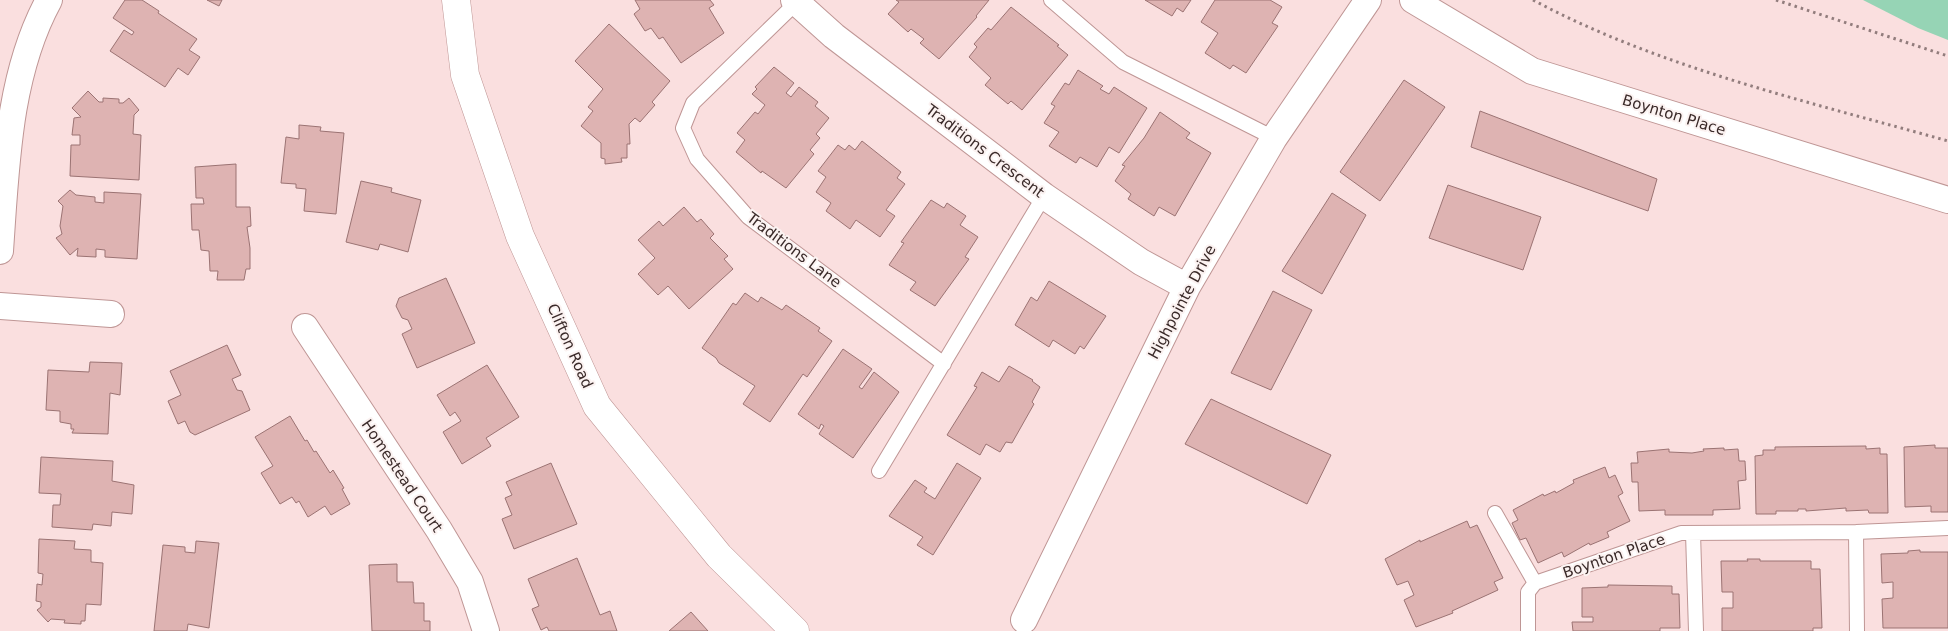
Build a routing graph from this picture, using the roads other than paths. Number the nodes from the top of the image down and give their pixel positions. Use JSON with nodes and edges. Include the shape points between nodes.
{"nodes":[{"id":1,"x":49,"y":0,"type":"edge"},
{"id":2,"x":456,"y":0,"type":"edge"},
{"id":3,"x":1051,"y":0,"type":"edge"},
{"id":4,"x":1368,"y":0,"type":"edge"},
{"id":5,"x":1413,"y":0,"type":"edge"},
{"id":6,"x":795,"y":2,"type":"edge"},
{"id":7,"x":1274,"y":138,"type":"junction"},
{"id":8,"x":1044,"y":196,"type":"junction"},
{"id":9,"x":1948,"y":200,"type":"edge"},
{"id":10,"x":0,"y":251,"type":"edge"},
{"id":11,"x":1187,"y":287,"type":"junction"},
{"id":12,"x":0,"y":306,"type":"edge"},
{"id":13,"x":111,"y":314,"type":"dead end"},
{"id":14,"x":305,"y":327,"type":"dead end"},
{"id":15,"x":944,"y":364,"type":"junction"},
{"id":16,"x":879,"y":471,"type":"dead end"},
{"id":17,"x":1495,"y":513,"type":"dead end"},
{"id":18,"x":1948,"y":528,"type":"edge"},
{"id":19,"x":1856,"y":532,"type":"junction"},
{"id":20,"x":1693,"y":533,"type":"junction"},
{"id":21,"x":1535,"y":584,"type":"junction"},
{"id":22,"x":1024,"y":620,"type":"dead end"},
{"id":23,"x":486,"y":631,"type":"edge"},
{"id":24,"x":794,"y":631,"type":"edge"},
{"id":25,"x":1528,"y":631,"type":"edge"},
{"id":26,"x":1696,"y":631,"type":"edge"},
{"id":27,"x":1857,"y":631,"type":"edge"}],
"edges":[{"from":1,"to":10,"type":"street","via":[[37,22],[10,118]]},
{"from":2,"to":24,"type":"main road","name":"Clifton Road","via":[[465,75],[520,236],[597,406],[719,556]]},
{"from":3,"to":7,"type":"lane","via":[[1123,62]]},
{"from":4,"to":7,"type":"street","name":"Highpointe Drive"},
{"from":5,"to":9,"type":"street","name":"Boynton Place","via":[[1532,71]]},
{"from":6,"to":8,"type":"street","name":"Traditions Crescent","via":[[834,36]]},
{"from":6,"to":15,"type":"lane","name":"Traditions Lane","via":[[693,103],[684,128],[697,159],[748,217]]},
{"from":7,"to":11,"type":"street","name":"Highpointe Drive"},
{"from":8,"to":11,"type":"street","name":"Traditions Crescent","via":[[1141,262]]},
{"from":8,"to":15,"type":"lane"},
{"from":11,"to":22,"type":"street","name":"Highpointe Drive"},
{"from":12,"to":13,"type":"street"},
{"from":14,"to":23,"type":"street","name":"Homestead Court","via":[[470,582]]},
{"from":15,"to":16,"type":"lane"},
{"from":17,"to":21,"type":"lane"},
{"from":18,"to":19,"type":"lane","name":"Boynton Place"},
{"from":19,"to":20,"type":"lane","name":"Boynton Place"},
{"from":19,"to":27,"type":"lane"},
{"from":20,"to":21,"type":"lane","name":"Boynton Place","via":[[1682,533]]},
{"from":20,"to":26,"type":"lane"},
{"from":21,"to":25,"type":"lane","via":[[1528,592]]}]}
